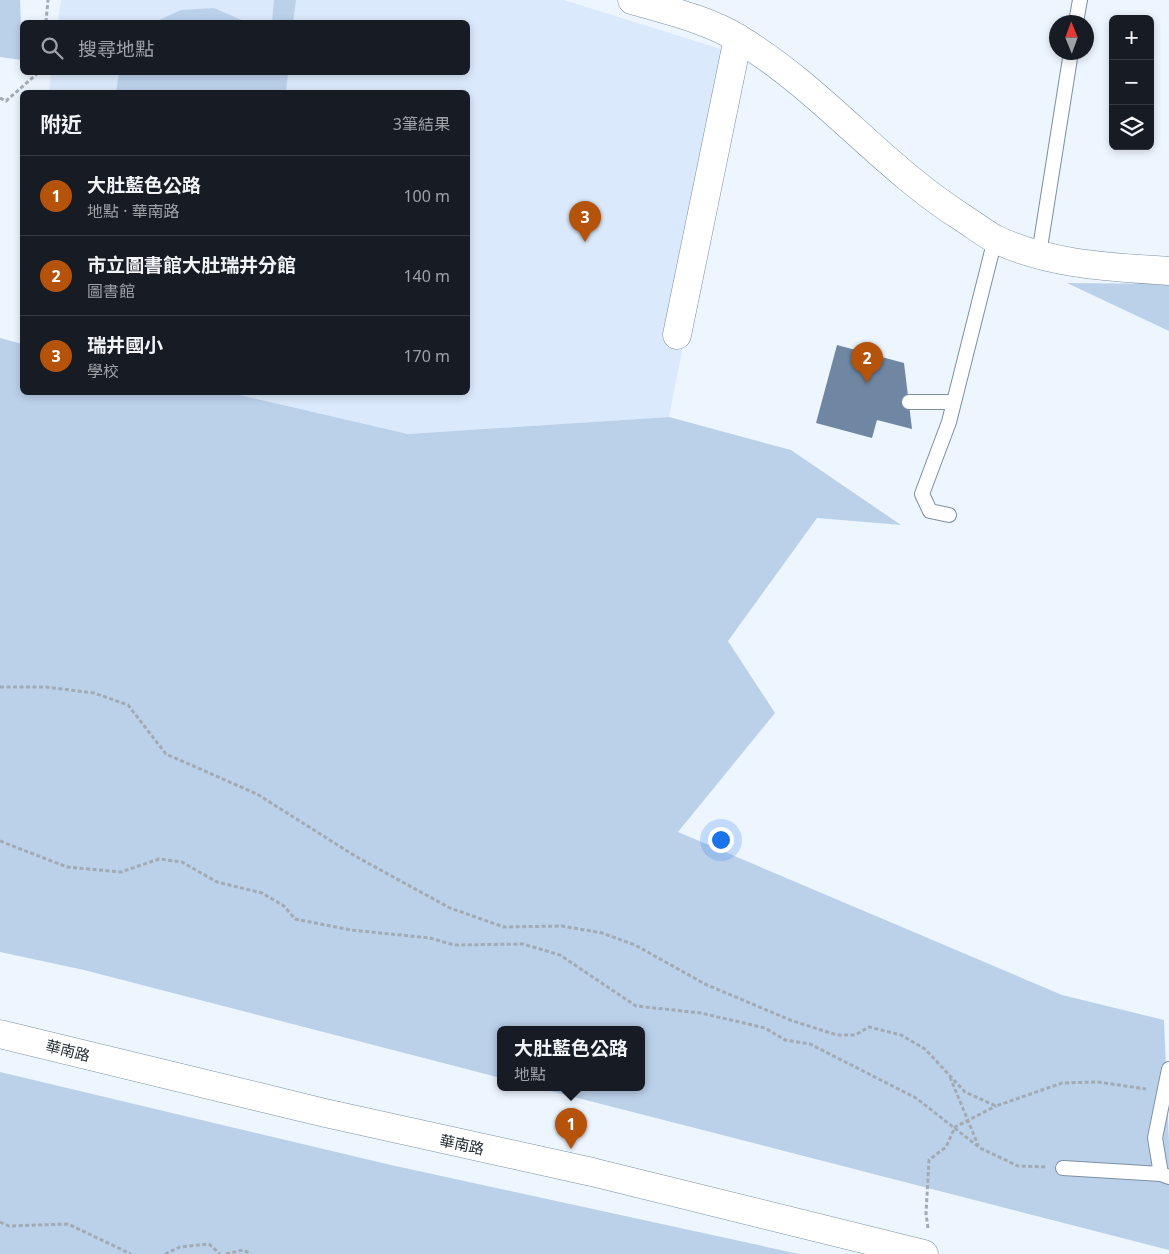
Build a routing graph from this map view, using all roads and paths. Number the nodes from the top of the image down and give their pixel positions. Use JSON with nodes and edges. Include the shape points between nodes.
{"nodes":[{"id":1,"x":48,"y":0,"type":"edge"},
{"id":2,"x":632,"y":0,"type":"edge"},
{"id":3,"x":1080,"y":0,"type":"edge"},
{"id":4,"x":1077,"y":15,"type":"edge"},
{"id":5,"x":46,"y":20,"type":"edge"},
{"id":6,"x":738,"y":38,"type":"junction"},
{"id":7,"x":1070,"y":60,"type":"edge"},
{"id":8,"x":36,"y":75,"type":"edge"},
{"id":9,"x":0,"y":98,"type":"edge"},
{"id":10,"x":995,"y":239,"type":"junction"},
{"id":11,"x":1039,"y":254,"type":"junction"},
{"id":12,"x":1169,"y":270,"type":"edge"},
{"id":13,"x":677,"y":335,"type":"dead end"},
{"id":14,"x":909,"y":402,"type":"dead end"},
{"id":15,"x":954,"y":402,"type":"junction"},
{"id":16,"x":949,"y":515,"type":"dead end"},
{"id":17,"x":0,"y":688,"type":"edge"},
{"id":18,"x":0,"y":841,"type":"edge"},
{"id":19,"x":0,"y":1034,"type":"edge"},
{"id":20,"x":1169,"y":1070,"type":"edge"},
{"id":21,"x":949,"y":1075,"type":"junction"},
{"id":22,"x":1164,"y":1090,"type":"junction"},
{"id":23,"x":996,"y":1106,"type":"junction"},
{"id":24,"x":967,"y":1120,"type":"junction"},
{"id":25,"x":955,"y":1127,"type":"junction"},
{"id":26,"x":980,"y":1148,"type":"junction"},
{"id":27,"x":1064,"y":1168,"type":"joint"},
{"id":28,"x":1165,"y":1175,"type":"edge"},
{"id":29,"x":0,"y":1222,"type":"edge"},
{"id":30,"x":926,"y":1242,"type":"edge"},
{"id":31,"x":131,"y":1254,"type":"edge"},
{"id":32,"x":165,"y":1254,"type":"edge"},
{"id":33,"x":220,"y":1254,"type":"edge"},
{"id":34,"x":226,"y":1254,"type":"edge"},
{"id":35,"x":251,"y":1254,"type":"edge"}],
"edges":[{"from":1,"to":5,"type":"path"},
{"from":2,"to":6,"type":"street","via":[[682,15]]},
{"from":3,"to":4,"type":"lane"},
{"from":6,"to":10,"type":"street","via":[[785,70],[934,200]]},
{"from":6,"to":13,"type":"street"},
{"from":7,"to":11,"type":"lane"},
{"from":8,"to":9,"type":"path","via":[[6,101]]},
{"from":10,"to":11,"type":"street"},
{"from":10,"to":15,"type":"lane"},
{"from":11,"to":12,"type":"street","via":[[1089,266]]},
{"from":14,"to":15,"type":"lane"},
{"from":15,"to":16,"type":"lane","via":[[922,494],[930,511]]},
{"from":17,"to":21,"type":"path","via":[[46,686],[94,693],[128,705],[166,754],[257,794],[355,856],[450,908],[504,927],[562,926],[602,933],[635,945],[705,984],[790,1020],[837,1036],[855,1035],[869,1027],[901,1035],[924,1049]]},
{"from":18,"to":25,"type":"path","via":[[68,867],[121,872],[159,859],[182,862],[218,882],[262,893],[284,906],[295,919],[304,921],[351,930],[430,938],[454,945],[523,944],[560,955],[636,1006],[700,1013],[765,1028],[785,1040],[810,1044],[916,1098]]},
{"from":19,"to":30,"type":"street","name":"華南路","via":[[325,1113]]},
{"from":20,"to":22,"type":"lane"},
{"from":21,"to":23,"type":"path","via":[[965,1092]]},
{"from":21,"to":24,"type":"path"},
{"from":22,"to":23,"type":"path","via":[[1098,1082],[1062,1083]]},
{"from":22,"to":28,"type":"lane","via":[[1156,1138]]},
{"from":23,"to":24,"type":"path"},
{"from":24,"to":25,"type":"path"},
{"from":24,"to":26,"type":"path"},
{"from":25,"to":26,"type":"path"},
{"from":25,"to":30,"type":"path","via":[[946,1147],[929,1160]]},
{"from":26,"to":27,"type":"path","via":[[1018,1166]]},
{"from":27,"to":28,"type":"lane"},
{"from":29,"to":31,"type":"path","via":[[9,1226],[68,1224]]},
{"from":32,"to":33,"type":"path","via":[[180,1246],[209,1244]]},
{"from":34,"to":35,"type":"path","via":[[243,1250]]}]}
